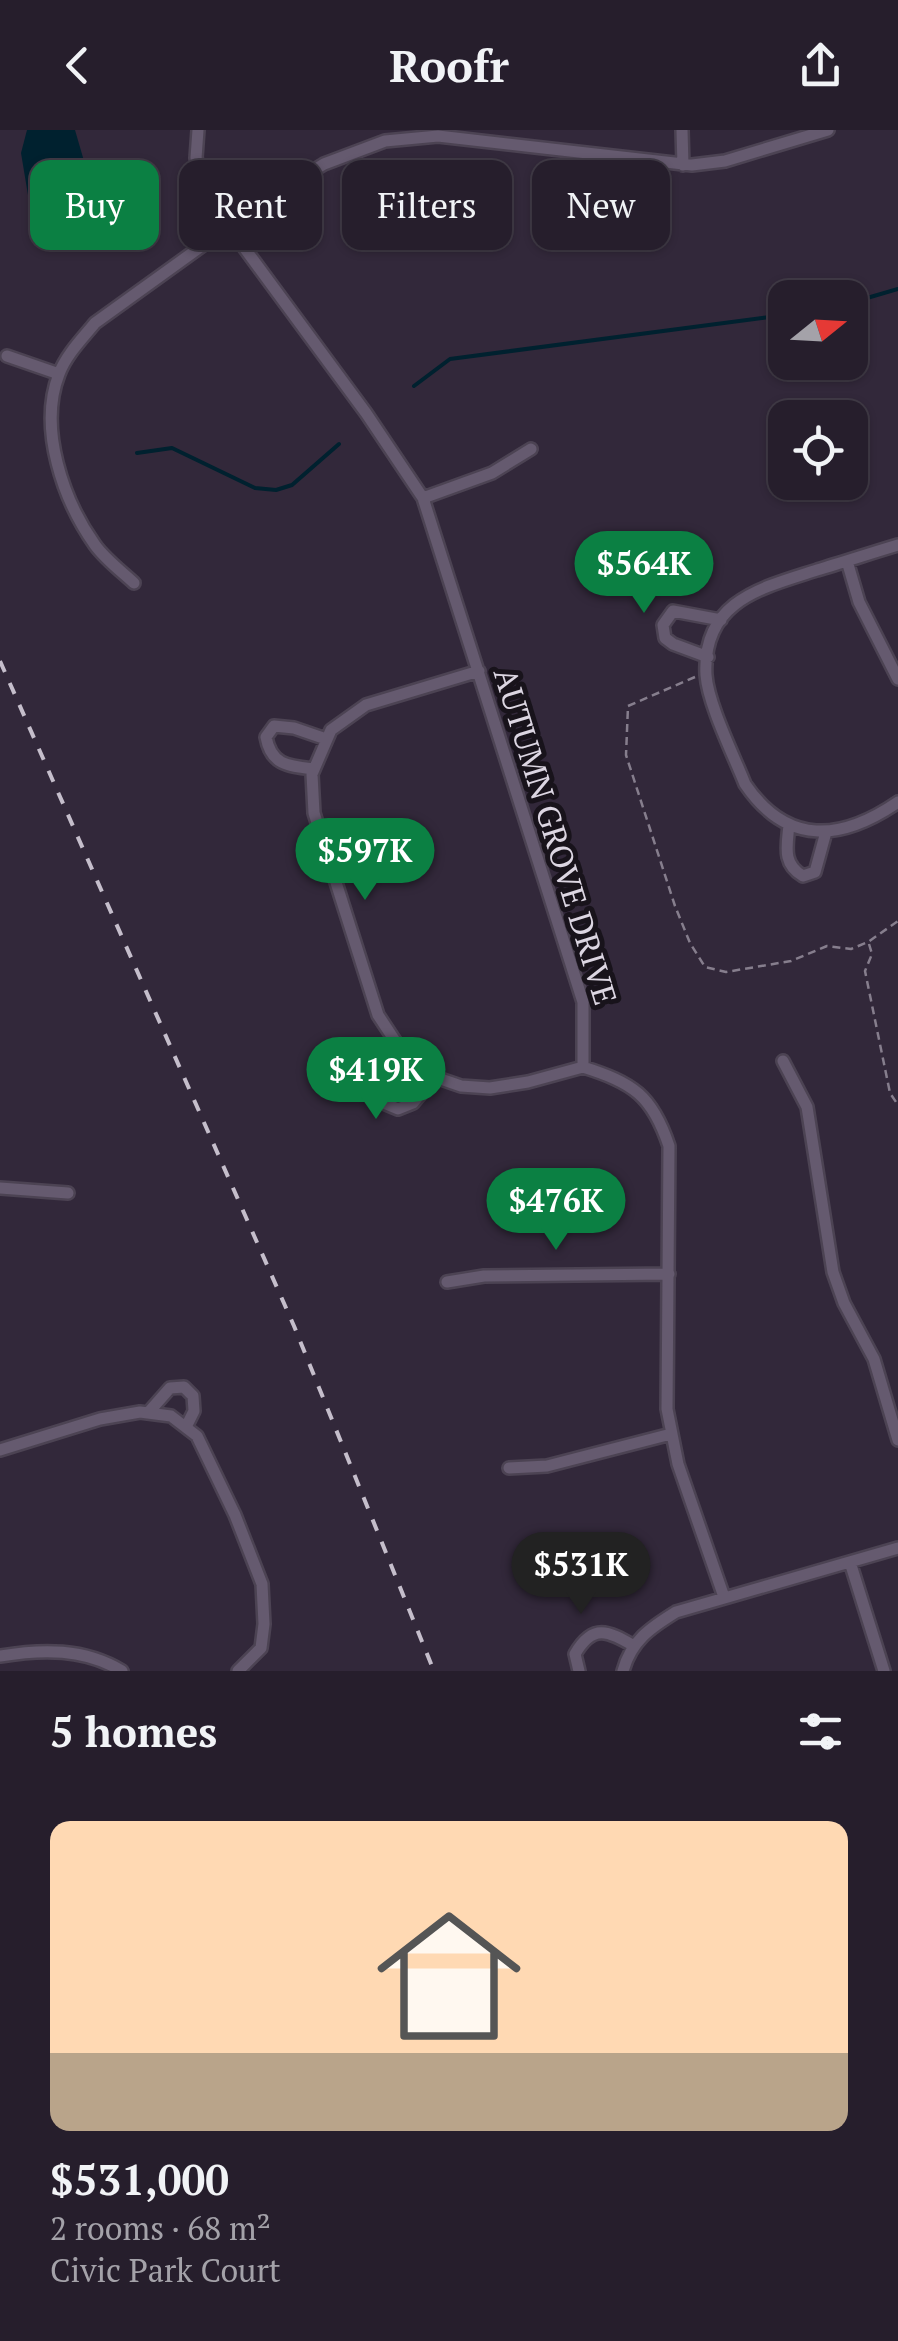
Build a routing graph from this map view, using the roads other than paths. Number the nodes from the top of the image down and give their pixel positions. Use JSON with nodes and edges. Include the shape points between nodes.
{"nodes":[{"id":1,"x":198,"y":130,"type":"edge"},
{"id":2,"x":682,"y":130,"type":"edge"},
{"id":3,"x":828,"y":130,"type":"edge"},
{"id":4,"x":493,"y":136,"type":"edge"},
{"id":5,"x":197,"y":160,"type":"edge"},
{"id":6,"x":322,"y":165,"type":"edge"},
{"id":7,"x":682,"y":166,"type":"junction"},
{"id":8,"x":196,"y":250,"type":"edge"},
{"id":9,"x":245,"y":250,"type":"edge"},
{"id":10,"x":6,"y":356,"type":"dead end"},
{"id":11,"x":59,"y":374,"type":"junction"},
{"id":12,"x":531,"y":448,"type":"dead end"},
{"id":13,"x":423,"y":498,"type":"junction"},
{"id":14,"x":898,"y":545,"type":"edge"},
{"id":15,"x":847,"y":561,"type":"junction"},
{"id":16,"x":134,"y":584,"type":"dead end"},
{"id":17,"x":722,"y":620,"type":"junction"},
{"id":18,"x":708,"y":657,"type":"junction"},
{"id":19,"x":479,"y":671,"type":"junction"},
{"id":20,"x":898,"y":679,"type":"edge"},
{"id":21,"x":326,"y":739,"type":"junction"},
{"id":22,"x":314,"y":768,"type":"junction"},
{"id":23,"x":898,"y":802,"type":"edge"},
{"id":24,"x":789,"y":825,"type":"junction"},
{"id":25,"x":826,"y":832,"type":"junction"},
{"id":26,"x":403,"y":1053,"type":"junction"},
{"id":27,"x":783,"y":1060,"type":"dead end"},
{"id":28,"x":583,"y":1067,"type":"junction"},
{"id":29,"x":435,"y":1077,"type":"junction"},
{"id":30,"x":0,"y":1188,"type":"edge"},
{"id":31,"x":68,"y":1194,"type":"dead end"},
{"id":32,"x":668,"y":1274,"type":"junction"},
{"id":33,"x":447,"y":1282,"type":"dead end"},
{"id":34,"x":148,"y":1412,"type":"junction"},
{"id":35,"x":186,"y":1427,"type":"junction"},
{"id":36,"x":670,"y":1434,"type":"junction"},
{"id":37,"x":898,"y":1440,"type":"edge"},
{"id":38,"x":0,"y":1450,"type":"edge"},
{"id":39,"x":510,"y":1468,"type":"dead end"},
{"id":40,"x":898,"y":1548,"type":"edge"},
{"id":41,"x":850,"y":1562,"type":"junction"},
{"id":42,"x":724,"y":1597,"type":"junction"},
{"id":43,"x":634,"y":1646,"type":"junction"},
{"id":44,"x":0,"y":1656,"type":"edge"},
{"id":45,"x":122,"y":1671,"type":"edge"},
{"id":46,"x":238,"y":1671,"type":"edge"},
{"id":47,"x":579,"y":1671,"type":"edge"},
{"id":48,"x":623,"y":1671,"type":"edge"},
{"id":49,"x":884,"y":1671,"type":"edge"}],
"edges":[{"from":1,"to":5,"type":"street","name":"AUTUMN GROVE DRIVE"},
{"from":2,"to":7,"type":"street"},
{"from":3,"to":7,"type":"street","via":[[725,161]]},
{"from":4,"to":6,"type":"street","via":[[406,137]]},
{"from":4,"to":7,"type":"street"},
{"from":8,"to":11,"type":"street","via":[[95,323]]},
{"from":9,"to":13,"type":"street","name":"AUTUMN GROVE DRIVE"},
{"from":10,"to":11,"type":"street"},
{"from":11,"to":16,"type":"street","via":[[50,428],[58,470],[95,545]]},
{"from":12,"to":13,"type":"street","via":[[492,473]]},
{"from":13,"to":19,"type":"street","name":"AUTUMN GROVE DRIVE"},
{"from":14,"to":15,"type":"street"},
{"from":15,"to":17,"type":"street","via":[[767,584]]},
{"from":15,"to":20,"type":"street","via":[[859,602]]},
{"from":17,"to":18,"type":"street"},
{"from":17,"to":18,"type":"street","via":[[673,610],[666,616],[665,638]]},
{"from":18,"to":24,"type":"street","via":[[706,674],[744,784]]},
{"from":19,"to":21,"type":"street","via":[[366,705]]},
{"from":19,"to":28,"type":"street","name":"AUTUMN GROVE DRIVE","via":[[583,1002]]},
{"from":21,"to":22,"type":"street"},
{"from":21,"to":22,"type":"street","via":[[274,726],[266,737],[278,760]]},
{"from":22,"to":26,"type":"street","via":[[314,813],[366,980],[378,1015]]},
{"from":23,"to":25,"type":"street","via":[[852,827]]},
{"from":24,"to":25,"type":"street"},
{"from":24,"to":25,"type":"street","via":[[787,860],[803,876],[815,872]]},
{"from":26,"to":29,"type":"street"},
{"from":26,"to":29,"type":"street","via":[[382,1090],[386,1104],[398,1109],[413,1103]]},
{"from":27,"to":37,"type":"street","via":[[807,1107],[833,1272],[874,1359]]},
{"from":28,"to":29,"type":"street","via":[[490,1088]]},
{"from":28,"to":32,"type":"street","via":[[631,1086],[660,1117],[670,1146]]},
{"from":30,"to":31,"type":"street"},
{"from":32,"to":33,"type":"street","via":[[521,1274]]},
{"from":32,"to":36,"type":"street"},
{"from":34,"to":35,"type":"street","via":[[172,1416]]},
{"from":34,"to":35,"type":"street","via":[[170,1388],[184,1387],[193,1396],[194,1412]]},
{"from":34,"to":38,"type":"street","via":[[100,1418]]},
{"from":35,"to":46,"type":"street","via":[[212,1466],[262,1584],[260,1648]]},
{"from":36,"to":39,"type":"street","via":[[546,1466]]},
{"from":36,"to":42,"type":"street"},
{"from":40,"to":41,"type":"street"},
{"from":41,"to":42,"type":"street"},
{"from":41,"to":49,"type":"street"},
{"from":42,"to":43,"type":"street","via":[[676,1612]]},
{"from":43,"to":47,"type":"street","via":[[597,1632],[575,1654]]},
{"from":43,"to":48,"type":"street"},
{"from":44,"to":45,"type":"street","via":[[38,1649],[78,1654]]}]}
